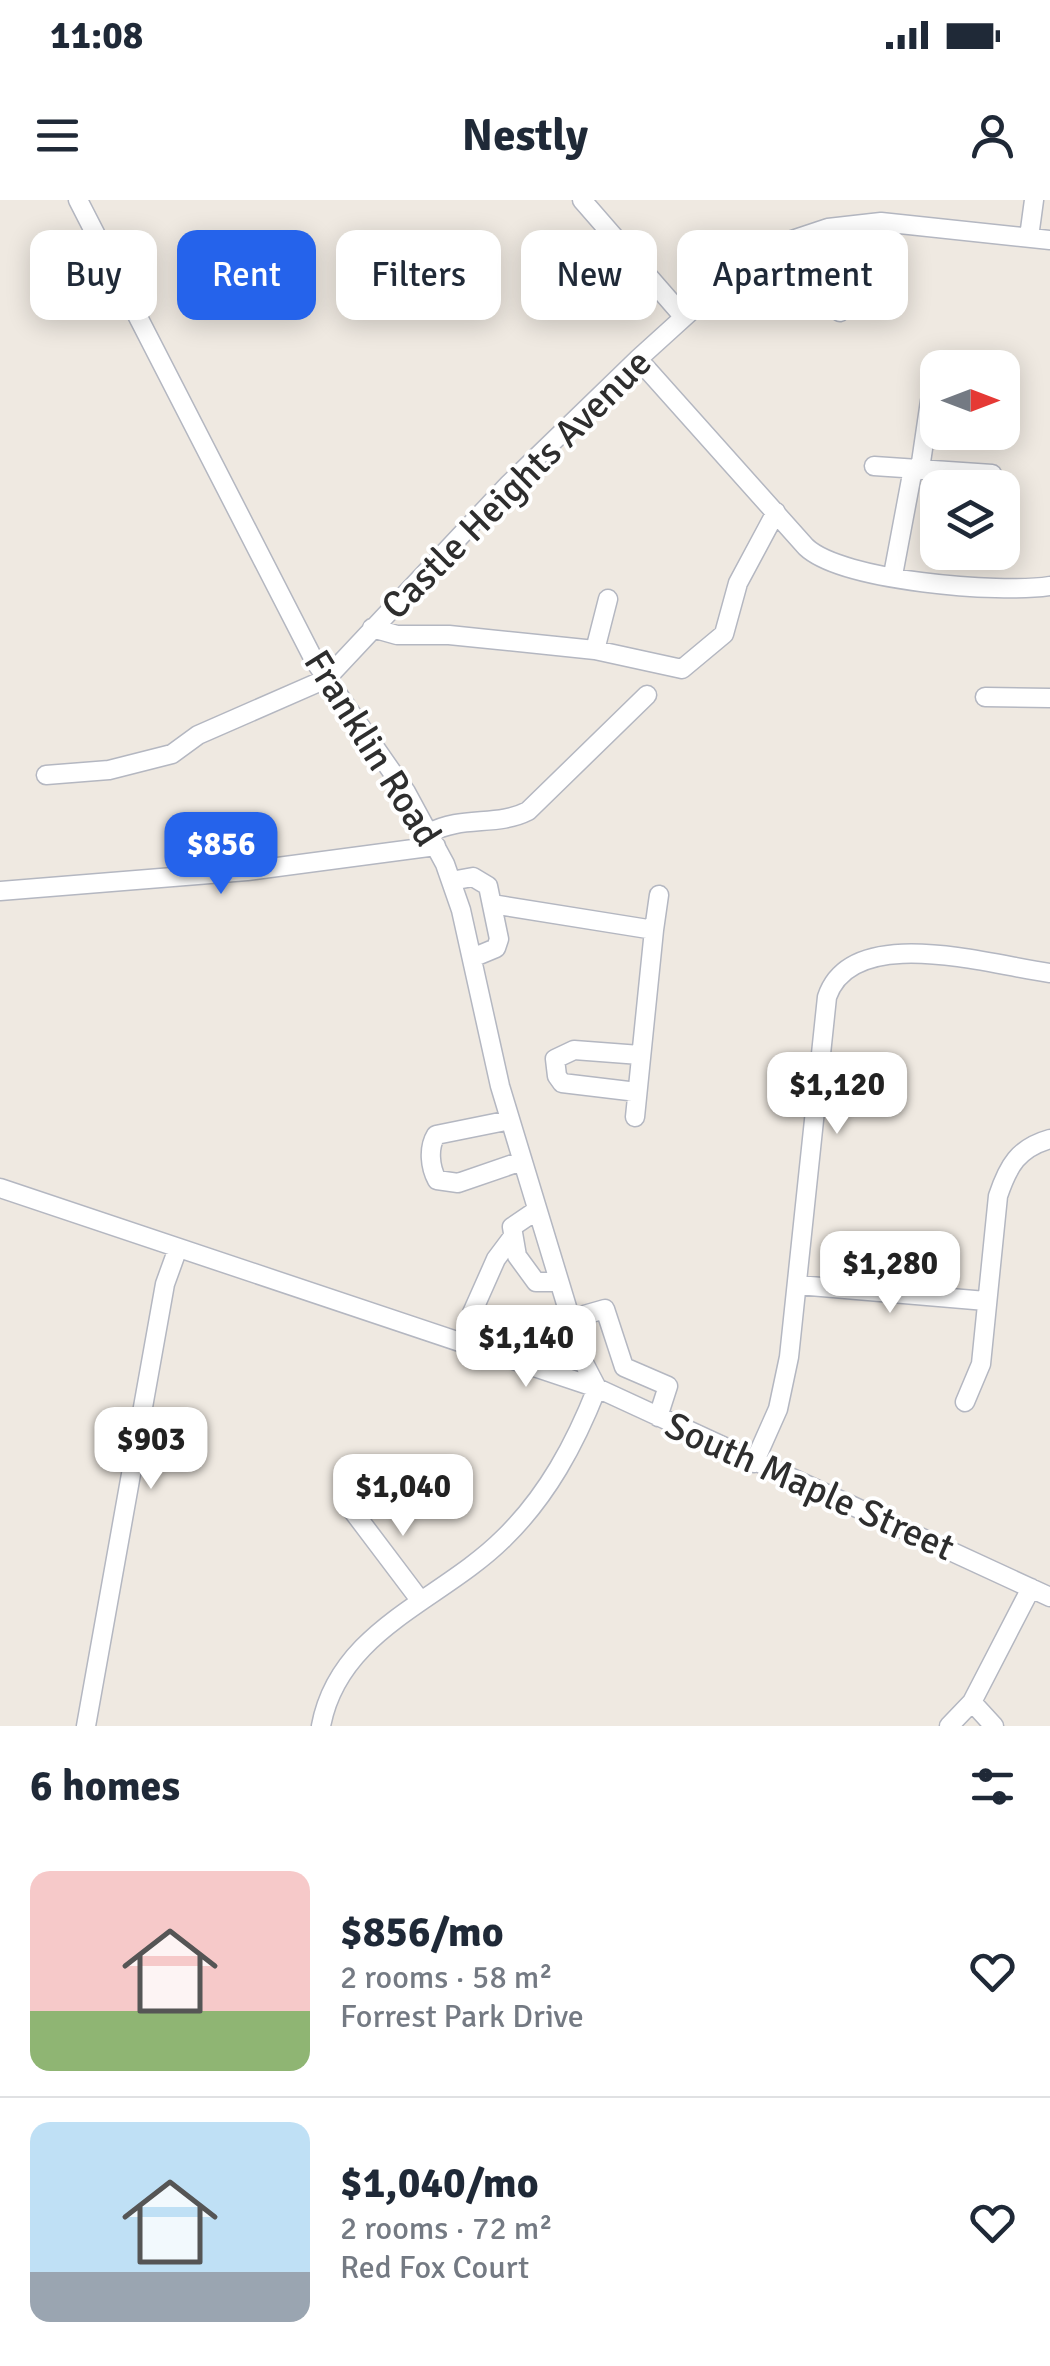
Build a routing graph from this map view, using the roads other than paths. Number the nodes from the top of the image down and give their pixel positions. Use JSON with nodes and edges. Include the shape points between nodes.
{"nodes":[{"id":1,"x":78,"y":200,"type":"edge"},
{"id":2,"x":582,"y":200,"type":"edge"},
{"id":3,"x":1034,"y":200,"type":"edge"},
{"id":4,"x":828,"y":228,"type":"joint"},
{"id":5,"x":823,"y":230,"type":"edge"},
{"id":6,"x":1029,"y":237,"type":"junction"},
{"id":7,"x":1050,"y":240,"type":"edge"},
{"id":8,"x":677,"y":309,"type":"edge"},
{"id":9,"x":679,"y":320,"type":"edge"},
{"id":10,"x":638,"y":358,"type":"junction"},
{"id":11,"x":923,"y":450,"type":"edge"},
{"id":12,"x":874,"y":466,"type":"dead end"},
{"id":13,"x":920,"y":468,"type":"junction"},
{"id":14,"x":944,"y":470,"type":"edge"},
{"id":15,"x":776,"y":512,"type":"junction"},
{"id":16,"x":893,"y":575,"type":"junction"},
{"id":17,"x":1050,"y":586,"type":"edge"},
{"id":18,"x":608,"y":600,"type":"dead end"},
{"id":19,"x":372,"y":628,"type":"junction"},
{"id":20,"x":595,"y":650,"type":"junction"},
{"id":21,"x":326,"y":679,"type":"junction"},
{"id":22,"x":647,"y":696,"type":"dead end"},
{"id":23,"x":984,"y":697,"type":"dead end"},
{"id":24,"x":1050,"y":698,"type":"edge"},
{"id":25,"x":46,"y":776,"type":"dead end"},
{"id":26,"x":433,"y":839,"type":"junction"},
{"id":27,"x":451,"y":881,"type":"junction"},
{"id":28,"x":0,"y":892,"type":"edge"},
{"id":29,"x":659,"y":896,"type":"dead end"},
{"id":30,"x":492,"y":904,"type":"junction"},
{"id":31,"x":654,"y":930,"type":"junction"},
{"id":32,"x":472,"y":958,"type":"junction"},
{"id":33,"x":1050,"y":972,"type":"edge"},
{"id":34,"x":640,"y":1055,"type":"junction"},
{"id":35,"x":637,"y":1092,"type":"junction"},
{"id":36,"x":635,"y":1117,"type":"dead end"},
{"id":37,"x":510,"y":1120,"type":"junction"},
{"id":38,"x":1050,"y":1138,"type":"edge"},
{"id":39,"x":522,"y":1161,"type":"junction"},
{"id":40,"x":0,"y":1188,"type":"edge"},
{"id":41,"x":537,"y":1210,"type":"junction"},
{"id":42,"x":511,"y":1239,"type":"junction"},
{"id":43,"x":178,"y":1248,"type":"junction"},
{"id":44,"x":559,"y":1282,"type":"junction"},
{"id":45,"x":798,"y":1284,"type":"junction"},
{"id":46,"x":986,"y":1301,"type":"junction"},
{"id":47,"x":570,"y":1319,"type":"junction"},
{"id":48,"x":500,"y":1354,"type":"junction"},
{"id":49,"x":597,"y":1388,"type":"junction"},
{"id":50,"x":965,"y":1402,"type":"dead end"},
{"id":51,"x":658,"y":1417,"type":"junction"},
{"id":52,"x":754,"y":1463,"type":"junction"},
{"id":53,"x":349,"y":1506,"type":"dead end"},
{"id":54,"x":1031,"y":1588,"type":"junction"},
{"id":55,"x":1050,"y":1597,"type":"edge"},
{"id":56,"x":420,"y":1600,"type":"junction"},
{"id":57,"x":972,"y":1702,"type":"junction"},
{"id":58,"x":86,"y":1726,"type":"edge"},
{"id":59,"x":321,"y":1726,"type":"edge"},
{"id":60,"x":949,"y":1726,"type":"edge"},
{"id":61,"x":994,"y":1726,"type":"edge"}],
"edges":[{"from":1,"to":21,"type":"street","name":"Franklin Road"},
{"from":2,"to":8,"type":"street"},
{"from":3,"to":6,"type":"street"},
{"from":4,"to":5,"type":"street","name":"Castle Heights Avenue"},
{"from":4,"to":6,"type":"street","name":"Castle Heights Avenue","via":[[882,222]]},
{"from":6,"to":7,"type":"street","name":"Castle Heights Avenue"},
{"from":9,"to":10,"type":"street","name":"Castle Heights Avenue"},
{"from":10,"to":15,"type":"street"},
{"from":10,"to":19,"type":"street","name":"Castle Heights Avenue"},
{"from":11,"to":13,"type":"street"},
{"from":12,"to":13,"type":"street"},
{"from":13,"to":14,"type":"street"},
{"from":13,"to":16,"type":"street","via":[[912,474]]},
{"from":15,"to":16,"type":"street","via":[[828,563]]},
{"from":15,"to":20,"type":"street","via":[[715,645],[682,669]]},
{"from":16,"to":17,"type":"street","via":[[982,590]]},
{"from":18,"to":20,"type":"street"},
{"from":19,"to":20,"type":"street"},
{"from":19,"to":21,"type":"street","name":"Castle Heights Avenue"},
{"from":21,"to":25,"type":"street","via":[[198,735],[172,754]]},
{"from":21,"to":26,"type":"street","name":"Franklin Road"},
{"from":22,"to":26,"type":"street","via":[[528,811],[513,818],[464,818]]},
{"from":23,"to":24,"type":"street"},
{"from":26,"to":27,"type":"street","name":"Franklin Road"},
{"from":26,"to":28,"type":"street","via":[[247,871]]},
{"from":27,"to":30,"type":"street","via":[[482,879]]},
{"from":27,"to":32,"type":"street","name":"Franklin Road"},
{"from":29,"to":31,"type":"street"},
{"from":30,"to":31,"type":"street"},
{"from":30,"to":32,"type":"street","via":[[496,948]]},
{"from":31,"to":34,"type":"street"},
{"from":32,"to":37,"type":"street","name":"Franklin Road"},
{"from":33,"to":45,"type":"street","via":[[882,952],[844,967],[833,979]]},
{"from":34,"to":35,"type":"street"},
{"from":34,"to":35,"type":"street","via":[[574,1050],[556,1059],[556,1076],[568,1085]]},
{"from":35,"to":36,"type":"street"},
{"from":37,"to":39,"type":"street","name":"Franklin Road"},
{"from":37,"to":39,"type":"street","via":[[436,1135],[432,1170],[437,1180],[458,1183]]},
{"from":38,"to":46,"type":"street","via":[[1018,1153],[1005,1175]]},
{"from":39,"to":41,"type":"street","name":"Franklin Road"},
{"from":40,"to":43,"type":"street","name":"South Maple Street"},
{"from":41,"to":42,"type":"street","via":[[512,1226]]},
{"from":41,"to":44,"type":"street","name":"Franklin Road"},
{"from":42,"to":44,"type":"street","via":[[536,1282]]},
{"from":42,"to":48,"type":"street","via":[[472,1313],[505,1336]]},
{"from":43,"to":48,"type":"street","name":"South Maple Street"},
{"from":43,"to":58,"type":"street","via":[[165,1284]]},
{"from":44,"to":47,"type":"street","name":"Franklin Road"},
{"from":45,"to":46,"type":"street"},
{"from":45,"to":52,"type":"street","via":[[778,1408]]},
{"from":46,"to":50,"type":"street","via":[[982,1364]]},
{"from":47,"to":49,"type":"street","name":"Franklin Road"},
{"from":47,"to":51,"type":"street","via":[[604,1309],[624,1366],[668,1386]]},
{"from":48,"to":49,"type":"street","name":"South Maple Street"},
{"from":49,"to":51,"type":"street","name":"South Maple Street"},
{"from":49,"to":56,"type":"street","via":[[539,1500],[501,1542]]},
{"from":51,"to":52,"type":"street","name":"South Maple Street"},
{"from":52,"to":54,"type":"street","name":"South Maple Street"},
{"from":53,"to":56,"type":"street"},
{"from":54,"to":55,"type":"street","name":"South Maple Street"},
{"from":54,"to":57,"type":"street"},
{"from":56,"to":59,"type":"street","via":[[346,1664],[328,1694]]},
{"from":57,"to":60,"type":"street"},
{"from":57,"to":61,"type":"street"}]}
